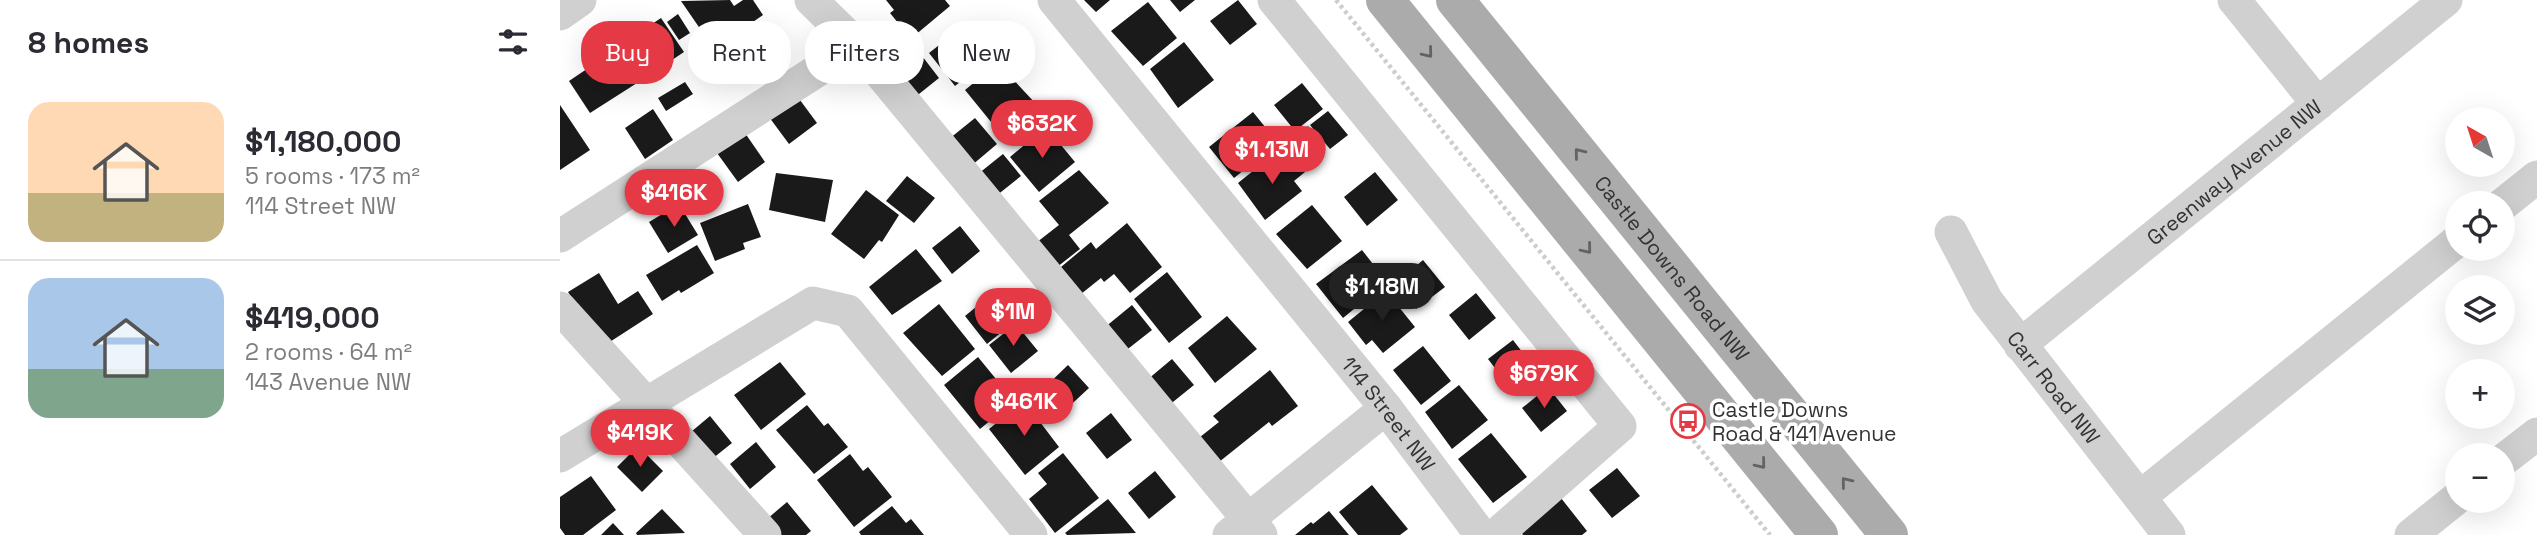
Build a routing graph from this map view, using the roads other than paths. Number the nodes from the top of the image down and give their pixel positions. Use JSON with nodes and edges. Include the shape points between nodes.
{"nodes":[{"id":1,"x":580,"y":0,"type":"edge"},
{"id":2,"x":811,"y":0,"type":"edge"},
{"id":3,"x":1054,"y":0,"type":"edge"},
{"id":4,"x":1274,"y":0,"type":"edge"},
{"id":5,"x":1385,"y":0,"type":"edge"},
{"id":6,"x":1455,"y":0,"type":"edge"},
{"id":7,"x":2234,"y":0,"type":"edge"},
{"id":8,"x":2446,"y":0,"type":"edge"},
{"id":9,"x":560,"y":15,"type":"edge"},
{"id":10,"x":832,"y":21,"type":"edge"},
{"id":11,"x":805,"y":78,"type":"edge"},
{"id":12,"x":888,"y":84,"type":"edge"},
{"id":13,"x":2318,"y":104,"type":"junction"},
{"id":14,"x":2537,"y":177,"type":"edge"},
{"id":15,"x":2515,"y":195,"type":"edge"},
{"id":16,"x":1951,"y":232,"type":"dead end"},
{"id":17,"x":560,"y":236,"type":"edge"},
{"id":18,"x":2445,"y":251,"type":"edge"},
{"id":19,"x":560,"y":309,"type":"edge"},
{"id":20,"x":2020,"y":345,"type":"junction"},
{"id":21,"x":646,"y":404,"type":"junction"},
{"id":22,"x":1386,"y":408,"type":"junction"},
{"id":23,"x":2537,"y":434,"type":"edge"},
{"id":24,"x":2515,"y":451,"type":"edge"},
{"id":25,"x":560,"y":456,"type":"edge"},
{"id":26,"x":2140,"y":497,"type":"junction"},
{"id":27,"x":2445,"y":508,"type":"edge"},
{"id":28,"x":1246,"y":530,"type":"edge"},
{"id":29,"x":765,"y":535,"type":"edge"},
{"id":30,"x":1031,"y":535,"type":"edge"},
{"id":31,"x":1482,"y":535,"type":"edge"},
{"id":32,"x":1496,"y":535,"type":"edge"},
{"id":33,"x":1819,"y":535,"type":"edge"},
{"id":34,"x":1889,"y":535,"type":"edge"},
{"id":35,"x":2169,"y":535,"type":"edge"},
{"id":36,"x":2411,"y":535,"type":"edge"}],
"edges":[{"from":1,"to":9,"type":"street"},
{"from":2,"to":10,"type":"street"},
{"from":3,"to":22,"type":"street","name":"114 Street NW"},
{"from":4,"to":32,"type":"street","via":[[1620,426]]},
{"from":5,"to":33,"type":"main road","one_way":true},
{"from":34,"to":6,"type":"main road","name":"Castle Downs Road NW","one_way":true},
{"from":7,"to":13,"type":"street"},
{"from":8,"to":13,"type":"street","name":"Greenway Avenue NW"},
{"from":11,"to":17,"type":"street"},
{"from":12,"to":28,"type":"street"},
{"from":13,"to":20,"type":"street","name":"Greenway Avenue NW"},
{"from":14,"to":15,"type":"street"},
{"from":16,"to":20,"type":"street","name":"Carr Road NW","via":[[1987,301]]},
{"from":18,"to":26,"type":"street"},
{"from":19,"to":21,"type":"street"},
{"from":20,"to":26,"type":"street","name":"Carr Road NW"},
{"from":21,"to":25,"type":"street"},
{"from":21,"to":29,"type":"street"},
{"from":21,"to":30,"type":"street","via":[[813,303],[848,311]]},
{"from":22,"to":28,"type":"street"},
{"from":22,"to":31,"type":"street","name":"114 Street NW"},
{"from":23,"to":24,"type":"street"},
{"from":26,"to":35,"type":"street","name":"Carr Road NW"},
{"from":27,"to":36,"type":"street"}]}
